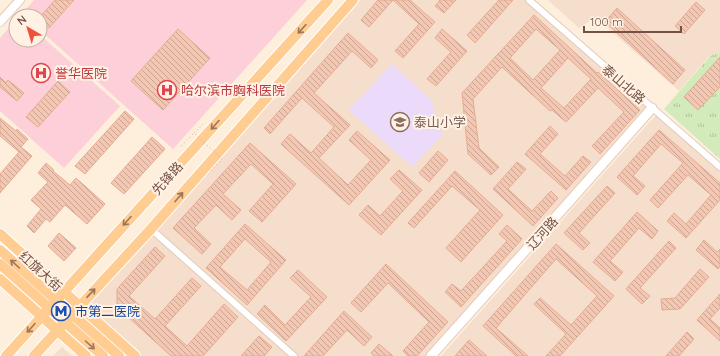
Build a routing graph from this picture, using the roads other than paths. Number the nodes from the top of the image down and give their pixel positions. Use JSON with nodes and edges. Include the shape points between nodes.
{"nodes":[{"id":1,"x":20,"y":0,"type":"edge"},
{"id":2,"x":328,"y":0,"type":"edge"},
{"id":3,"x":353,"y":0,"type":"edge"},
{"id":4,"x":529,"y":0,"type":"edge"},
{"id":5,"x":0,"y":22,"type":"edge"},
{"id":6,"x":654,"y":110,"type":"junction"},
{"id":7,"x":720,"y":168,"type":"edge"},
{"id":8,"x":151,"y":229,"type":"junction"},
{"id":9,"x":0,"y":234,"type":"edge"},
{"id":10,"x":0,"y":250,"type":"edge"},
{"id":11,"x":0,"y":264,"type":"edge"},
{"id":12,"x":0,"y":279,"type":"edge"},
{"id":13,"x":64,"y":291,"type":"junction"},
{"id":14,"x":56,"y":300,"type":"junction"},
{"id":15,"x":79,"y":306,"type":"junction"},
{"id":16,"x":49,"y":308,"type":"junction"},
{"id":17,"x":42,"y":316,"type":"junction"},
{"id":18,"x":68,"y":318,"type":"junction"},
{"id":19,"x":57,"y":330,"type":"junction"},
{"id":20,"x":6,"y":356,"type":"edge"},
{"id":21,"x":34,"y":356,"type":"edge"},
{"id":22,"x":86,"y":356,"type":"edge"},
{"id":23,"x":102,"y":356,"type":"edge"},
{"id":24,"x":119,"y":356,"type":"edge"},
{"id":25,"x":135,"y":356,"type":"edge"},
{"id":26,"x":294,"y":356,"type":"edge"},
{"id":27,"x":431,"y":356,"type":"edge"},
{"id":28,"x":437,"y":356,"type":"edge"}],
"edges":[{"from":1,"to":5,"type":"street"},
{"from":2,"to":13,"type":"main road","name":"先锋路","one_way":true},
{"from":8,"to":3,"type":"main road","one_way":true},
{"from":4,"to":6,"type":"street","name":"泰山北路"},
{"from":6,"to":7,"type":"street","name":"泰山北路"},
{"from":6,"to":27,"type":"main road","name":"辽河路"},
{"from":6,"to":28,"type":"main road","name":"辽河路"},
{"from":15,"to":8,"type":"main road","one_way":true},
{"from":8,"to":26,"type":"street"},
{"from":9,"to":13,"type":"main road","name":"红旗大街"},
{"from":14,"to":10,"type":"main road","name":"红旗大街","one_way":true},
{"from":11,"to":16,"type":"main road","name":"红旗大街"},
{"from":12,"to":17,"type":"main road"},
{"from":13,"to":14,"type":"main road","name":"先锋路"},
{"from":13,"to":15,"type":"main road","name":"红旗大街"},
{"from":14,"to":16,"type":"main road","name":"先锋路"},
{"from":14,"to":18,"type":"main road","name":"红旗大街"},
{"from":15,"to":18,"type":"main road"},
{"from":15,"to":25,"type":"main road","name":"红旗大街"},
{"from":16,"to":17,"type":"main road","name":"先锋路"},
{"from":16,"to":18,"type":"main road","name":"红旗大街"},
{"from":17,"to":19,"type":"main road"},
{"from":17,"to":20,"type":"main road","name":"先锋路","one_way":true},
{"from":18,"to":19,"type":"main road"},
{"from":18,"to":23,"type":"main road","name":"红旗大街","one_way":true},
{"from":18,"to":24,"type":"main road","name":"红旗大街"},
{"from":19,"to":21,"type":"main road"},
{"from":19,"to":22,"type":"main road"}]}
